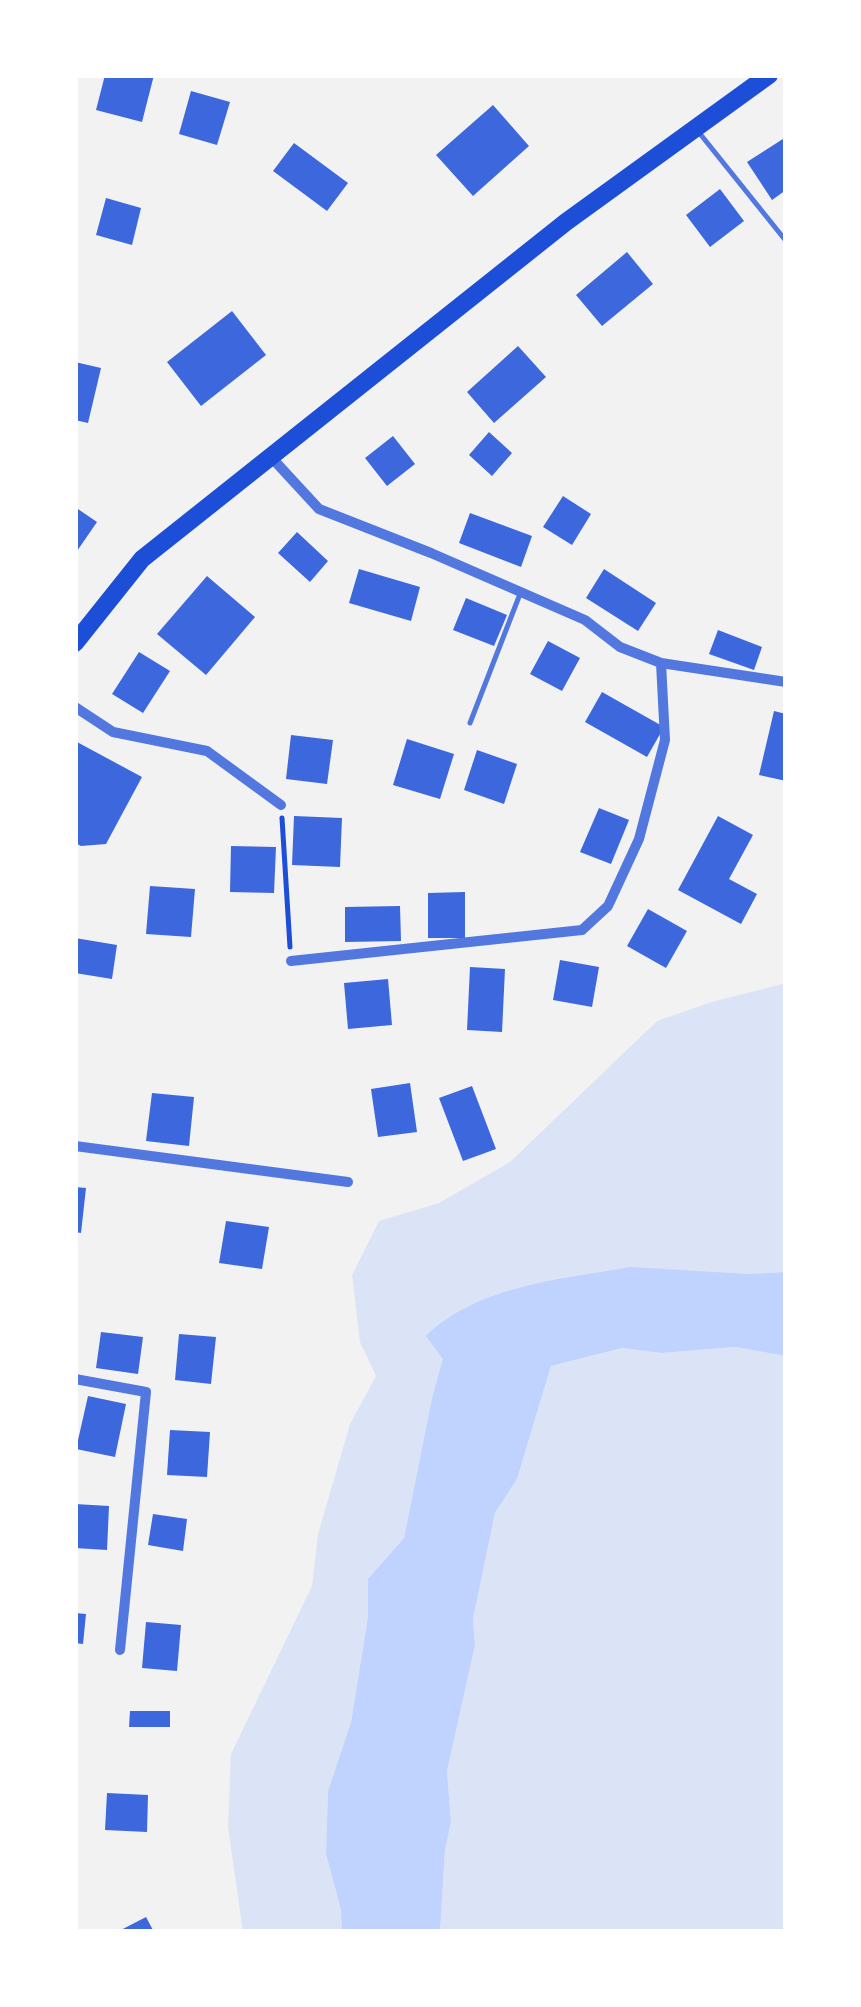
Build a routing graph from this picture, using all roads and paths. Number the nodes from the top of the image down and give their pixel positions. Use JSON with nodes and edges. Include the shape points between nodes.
{"nodes":[{"id":1,"x":769,"y":75,"type":"edge"},
{"id":2,"x":695,"y":128,"type":"junction"},
{"id":3,"x":786,"y":241,"type":"edge"},
{"id":4,"x":271,"y":458,"type":"junction"},
{"id":5,"x":521,"y":592,"type":"junction"},
{"id":6,"x":75,"y":643,"type":"edge"},
{"id":7,"x":662,"y":663,"type":"junction"},
{"id":8,"x":786,"y":682,"type":"edge"},
{"id":9,"x":75,"y":707,"type":"edge"},
{"id":10,"x":470,"y":723,"type":"dead end"},
{"id":11,"x":281,"y":805,"type":"joint"},
{"id":12,"x":292,"y":961,"type":"joint"},
{"id":13,"x":75,"y":1146,"type":"edge"},
{"id":14,"x":348,"y":1182,"type":"dead end"},
{"id":15,"x":75,"y":1378,"type":"edge"},
{"id":16,"x":120,"y":1650,"type":"dead end"}],
"edges":[{"from":1,"to":2,"type":"main road"},
{"from":2,"to":3,"type":"lane"},
{"from":2,"to":4,"type":"main road","via":[[566,222]]},
{"from":4,"to":5,"type":"street","via":[[319,509]]},
{"from":4,"to":6,"type":"main road","via":[[142,559]]},
{"from":5,"to":7,"type":"street"},
{"from":5,"to":10,"type":"lane"},
{"from":7,"to":8,"type":"street"},
{"from":7,"to":12,"type":"street","via":[[664,740],[639,839],[608,906],[582,930]]},
{"from":9,"to":11,"type":"street","via":[[113,732],[207,751]]},
{"from":11,"to":12,"type":"path"},
{"from":13,"to":14,"type":"street"},
{"from":15,"to":16,"type":"street","via":[[146,1392]]}]}
